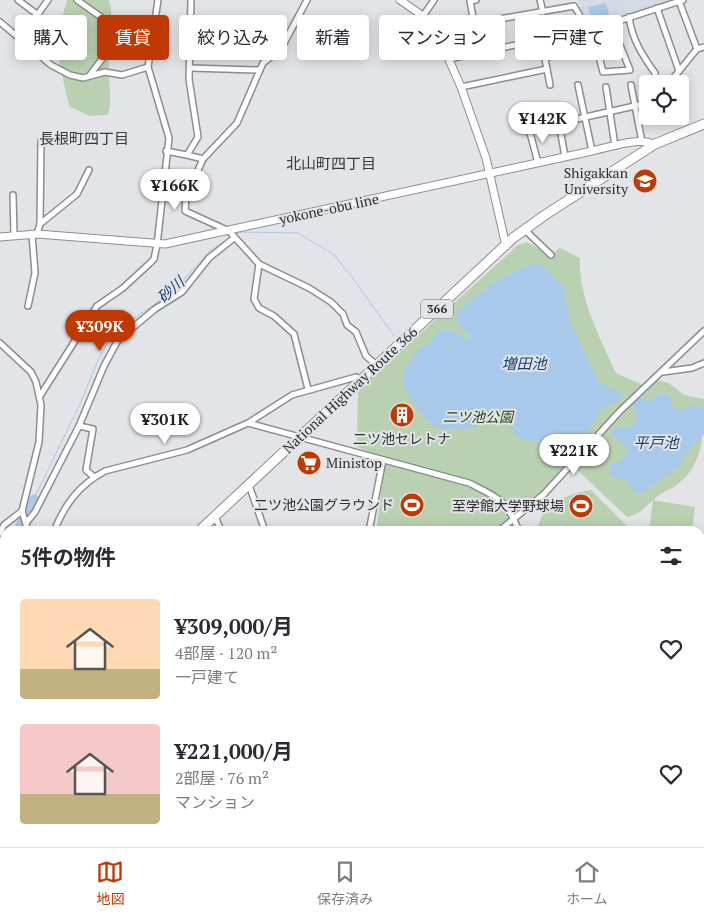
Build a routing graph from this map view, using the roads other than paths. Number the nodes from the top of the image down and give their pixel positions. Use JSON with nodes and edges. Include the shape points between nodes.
{"nodes":[{"id":1,"x":18,"y":0,"type":"edge"},
{"id":2,"x":48,"y":0,"type":"edge"},
{"id":3,"x":77,"y":0,"type":"edge"},
{"id":4,"x":158,"y":0,"type":"edge"},
{"id":5,"x":191,"y":0,"type":"edge"},
{"id":6,"x":307,"y":0,"type":"edge"},
{"id":7,"x":400,"y":0,"type":"edge"},
{"id":8,"x":434,"y":0,"type":"edge"},
{"id":9,"x":476,"y":0,"type":"edge"},
{"id":10,"x":540,"y":0,"type":"edge"},
{"id":11,"x":681,"y":1,"type":"edge"},
{"id":12,"x":657,"y":8,"type":"junction"},
{"id":13,"x":544,"y":12,"type":"junction"},
{"id":14,"x":38,"y":15,"type":"joint"},
{"id":15,"x":422,"y":15,"type":"edge"},
{"id":16,"x":424,"y":15,"type":"edge"},
{"id":17,"x":473,"y":15,"type":"edge"},
{"id":18,"x":579,"y":15,"type":"edge"},
{"id":19,"x":629,"y":17,"type":"junction"},
{"id":20,"x":505,"y":18,"type":"edge"},
{"id":21,"x":623,"y":19,"type":"edge"},
{"id":22,"x":0,"y":22,"type":"edge"},
{"id":23,"x":15,"y":33,"type":"edge"},
{"id":24,"x":618,"y":44,"type":"joint"},
{"id":25,"x":704,"y":47,"type":"edge"},
{"id":26,"x":696,"y":49,"type":"junction"},
{"id":27,"x":45,"y":60,"type":"edge"},
{"id":28,"x":449,"y":60,"type":"edge"},
{"id":29,"x":545,"y":60,"type":"edge"},
{"id":30,"x":148,"y":67,"type":"junction"},
{"id":31,"x":190,"y":68,"type":"junction"},
{"id":32,"x":547,"y":69,"type":"junction"},
{"id":33,"x":260,"y":70,"type":"junction"},
{"id":34,"x":679,"y":72,"type":"junction"},
{"id":35,"x":90,"y":74,"type":"junction"},
{"id":36,"x":656,"y":75,"type":"edge"},
{"id":37,"x":676,"y":75,"type":"edge"},
{"id":38,"x":550,"y":85,"type":"dead end"},
{"id":39,"x":578,"y":85,"type":"dead end"},
{"id":40,"x":630,"y":85,"type":"dead end"},
{"id":41,"x":462,"y":87,"type":"junction"},
{"id":42,"x":606,"y":87,"type":"dead end"},
{"id":43,"x":639,"y":105,"type":"edge"},
{"id":44,"x":634,"y":106,"type":"junction"},
{"id":45,"x":611,"y":111,"type":"junction"},
{"id":46,"x":585,"y":116,"type":"junction"},
{"id":47,"x":704,"y":124,"type":"edge"},
{"id":48,"x":529,"y":129,"type":"dead end"},
{"id":49,"x":41,"y":141,"type":"dead end"},
{"id":50,"x":642,"y":142,"type":"junction"},
{"id":51,"x":655,"y":144,"type":"junction"},
{"id":52,"x":615,"y":146,"type":"junction"},
{"id":53,"x":166,"y":151,"type":"junction"},
{"id":54,"x":592,"y":151,"type":"junction"},
{"id":55,"x":187,"y":155,"type":"junction"},
{"id":56,"x":565,"y":157,"type":"junction"},
{"id":57,"x":202,"y":159,"type":"junction"},
{"id":58,"x":538,"y":163,"type":"junction"},
{"id":59,"x":88,"y":170,"type":"dead end"},
{"id":60,"x":490,"y":174,"type":"junction"},
{"id":61,"x":13,"y":195,"type":"dead end"},
{"id":62,"x":40,"y":224,"type":"junction"},
{"id":63,"x":525,"y":230,"type":"junction"},
{"id":64,"x":229,"y":231,"type":"junction"},
{"id":65,"x":34,"y":234,"type":"junction"},
{"id":66,"x":14,"y":235,"type":"junction"},
{"id":67,"x":0,"y":237,"type":"edge"},
{"id":68,"x":234,"y":238,"type":"junction"},
{"id":69,"x":157,"y":245,"type":"junction"},
{"id":70,"x":506,"y":246,"type":"junction"},
{"id":71,"x":551,"y":255,"type":"dead end"},
{"id":72,"x":258,"y":264,"type":"junction"},
{"id":73,"x":28,"y":306,"type":"dead end"},
{"id":74,"x":704,"y":331,"type":"edge"},
{"id":75,"x":0,"y":343,"type":"edge"},
{"id":76,"x":704,"y":363,"type":"edge"},
{"id":77,"x":374,"y":367,"type":"junction"},
{"id":78,"x":661,"y":372,"type":"junction"},
{"id":79,"x":362,"y":379,"type":"junction"},
{"id":80,"x":308,"y":389,"type":"junction"},
{"id":81,"x":40,"y":396,"type":"junction"},
{"id":82,"x":248,"y":423,"type":"junction"},
{"id":83,"x":79,"y":426,"type":"junction"},
{"id":84,"x":299,"y":437,"type":"junction"},
{"id":85,"x":383,"y":460,"type":"junction"},
{"id":86,"x":94,"y":477,"type":"junction"},
{"id":87,"x":248,"y":484,"type":"junction"},
{"id":88,"x":22,"y":512,"type":"junction"},
{"id":89,"x":215,"y":515,"type":"junction"},
{"id":90,"x":513,"y":519,"type":"junction"},
{"id":91,"x":26,"y":521,"type":"junction"},
{"id":92,"x":2,"y":524,"type":"edge"},
{"id":93,"x":27,"y":526,"type":"edge"},
{"id":94,"x":57,"y":526,"type":"edge"},
{"id":95,"x":203,"y":526,"type":"edge"},
{"id":96,"x":219,"y":526,"type":"edge"},
{"id":97,"x":263,"y":526,"type":"edge"},
{"id":98,"x":371,"y":526,"type":"edge"},
{"id":99,"x":505,"y":526,"type":"edge"},
{"id":100,"x":516,"y":526,"type":"edge"}],
"edges":[{"from":1,"to":14,"type":"street"},
{"from":2,"to":14,"type":"street"},
{"from":3,"to":35,"type":"street","via":[[122,32]]},
{"from":4,"to":30,"type":"street"},
{"from":5,"to":31,"type":"street"},
{"from":6,"to":33,"type":"street","via":[[281,49],[263,63]]},
{"from":7,"to":15,"type":"main road"},
{"from":8,"to":16,"type":"street"},
{"from":9,"to":17,"type":"street","via":[[470,1]]},
{"from":10,"to":13,"type":"street"},
{"from":11,"to":12,"type":"street"},
{"from":11,"to":26,"type":"street"},
{"from":12,"to":19,"type":"street"},
{"from":12,"to":34,"type":"street"},
{"from":13,"to":18,"type":"street","via":[[574,6]]},
{"from":13,"to":20,"type":"street"},
{"from":19,"to":21,"type":"street"},
{"from":19,"to":36,"type":"street","via":[[642,55]]},
{"from":22,"to":23,"type":"street"},
{"from":24,"to":24,"type":"street","via":[[630,70],[603,72],[597,49]]},
{"from":25,"to":26,"type":"street"},
{"from":26,"to":34,"type":"street"},
{"from":27,"to":35,"type":"street","via":[[70,75],[83,78]]},
{"from":28,"to":41,"type":"main road"},
{"from":29,"to":32,"type":"street"},
{"from":30,"to":35,"type":"street","via":[[122,75]]},
{"from":30,"to":53,"type":"street","via":[[169,138]]},
{"from":31,"to":33,"type":"street"},
{"from":31,"to":55,"type":"street","via":[[198,137]]},
{"from":32,"to":38,"type":"street"},
{"from":32,"to":41,"type":"street"},
{"from":33,"to":57,"type":"street","via":[[237,123]]},
{"from":34,"to":37,"type":"street"},
{"from":39,"to":46,"type":"street"},
{"from":40,"to":44,"type":"street"},
{"from":41,"to":60,"type":"main road"},
{"from":42,"to":45,"type":"street"},
{"from":43,"to":44,"type":"street"},
{"from":44,"to":45,"type":"street"},
{"from":44,"to":50,"type":"street"},
{"from":45,"to":46,"type":"street"},
{"from":45,"to":52,"type":"street"},
{"from":46,"to":54,"type":"street"},
{"from":46,"to":56,"type":"street","via":[[559,123]]},
{"from":47,"to":51,"type":"highway","name":"National Highway Route 366","number":"366"},
{"from":48,"to":58,"type":"street"},
{"from":49,"to":62,"type":"street"},
{"from":50,"to":51,"type":"main road","name":"yokone-obu line"},
{"from":50,"to":52,"type":"main road","name":"yokone-obu line"},
{"from":51,"to":63,"type":"highway","name":"National Highway Route 366","number":"366"},
{"from":52,"to":54,"type":"main road","name":"yokone-obu line"},
{"from":53,"to":55,"type":"street"},
{"from":53,"to":69,"type":"street"},
{"from":54,"to":56,"type":"main road","name":"yokone-obu line"},
{"from":55,"to":57,"type":"street"},
{"from":56,"to":58,"type":"main road","name":"yokone-obu line"},
{"from":57,"to":64,"type":"street","via":[[186,197],[185,211]]},
{"from":58,"to":60,"type":"main road","name":"yokone-obu line"},
{"from":59,"to":62,"type":"street","via":[[77,194]]},
{"from":60,"to":64,"type":"main road","name":"yokone-obu line"},
{"from":60,"to":70,"type":"main road"},
{"from":61,"to":66,"type":"street"},
{"from":62,"to":65,"type":"street"},
{"from":63,"to":70,"type":"highway","name":"National Highway Route 366","number":"366"},
{"from":63,"to":71,"type":"street"},
{"from":64,"to":68,"type":"street"},
{"from":64,"to":69,"type":"main road","name":"yokone-obu line"},
{"from":65,"to":66,"type":"main road","name":"yokone-obu line"},
{"from":65,"to":69,"type":"main road","name":"yokone-obu line"},
{"from":65,"to":73,"type":"street","via":[[35,273]]},
{"from":66,"to":67,"type":"main road","name":"yokone-obu line"},
{"from":68,"to":72,"type":"street"},
{"from":68,"to":83,"type":"street","via":[[210,258],[182,292],[118,340]]},
{"from":69,"to":81,"type":"street","via":[[154,259],[149,264],[123,288],[96,306]]},
{"from":70,"to":77,"type":"highway","name":"National Highway Route 366","number":"366"},
{"from":72,"to":77,"type":"street","via":[[331,302],[356,332]]},
{"from":72,"to":80,"type":"street","via":[[254,299],[259,308],[274,316],[294,334]]},
{"from":74,"to":78,"type":"street"},
{"from":75,"to":81,"type":"street","via":[[28,368]]},
{"from":76,"to":78,"type":"street"},
{"from":77,"to":79,"type":"highway","name":"National Highway Route 366","number":"366"},
{"from":78,"to":90,"type":"street","via":[[620,411],[544,494]]},
{"from":79,"to":80,"type":"street"},
{"from":79,"to":84,"type":"highway","name":"National Highway Route 366","number":"366"},
{"from":80,"to":82,"type":"street","via":[[280,401]]},
{"from":81,"to":88,"type":"street","via":[[39,442]]},
{"from":82,"to":84,"type":"street"},
{"from":82,"to":86,"type":"street","via":[[186,450],[114,468]]},
{"from":83,"to":86,"type":"street","via":[[93,429],[86,470]]},
{"from":83,"to":91,"type":"street","via":[[35,512]]},
{"from":84,"to":85,"type":"street"},
{"from":84,"to":87,"type":"highway","name":"National Highway Route 366","number":"366"},
{"from":85,"to":90,"type":"street","via":[[469,483],[499,498],[508,506]]},
{"from":85,"to":98,"type":"street"},
{"from":86,"to":94,"type":"street","via":[[73,494]]},
{"from":87,"to":89,"type":"highway","name":"National Highway Route 366","number":"366"},
{"from":87,"to":97,"type":"street"},
{"from":88,"to":91,"type":"street"},
{"from":88,"to":92,"type":"street"},
{"from":89,"to":95,"type":"highway","name":"National Highway Route 366","number":"366"},
{"from":89,"to":96,"type":"street"},
{"from":90,"to":99,"type":"street"},
{"from":90,"to":100,"type":"street"},
{"from":91,"to":93,"type":"street"}]}
